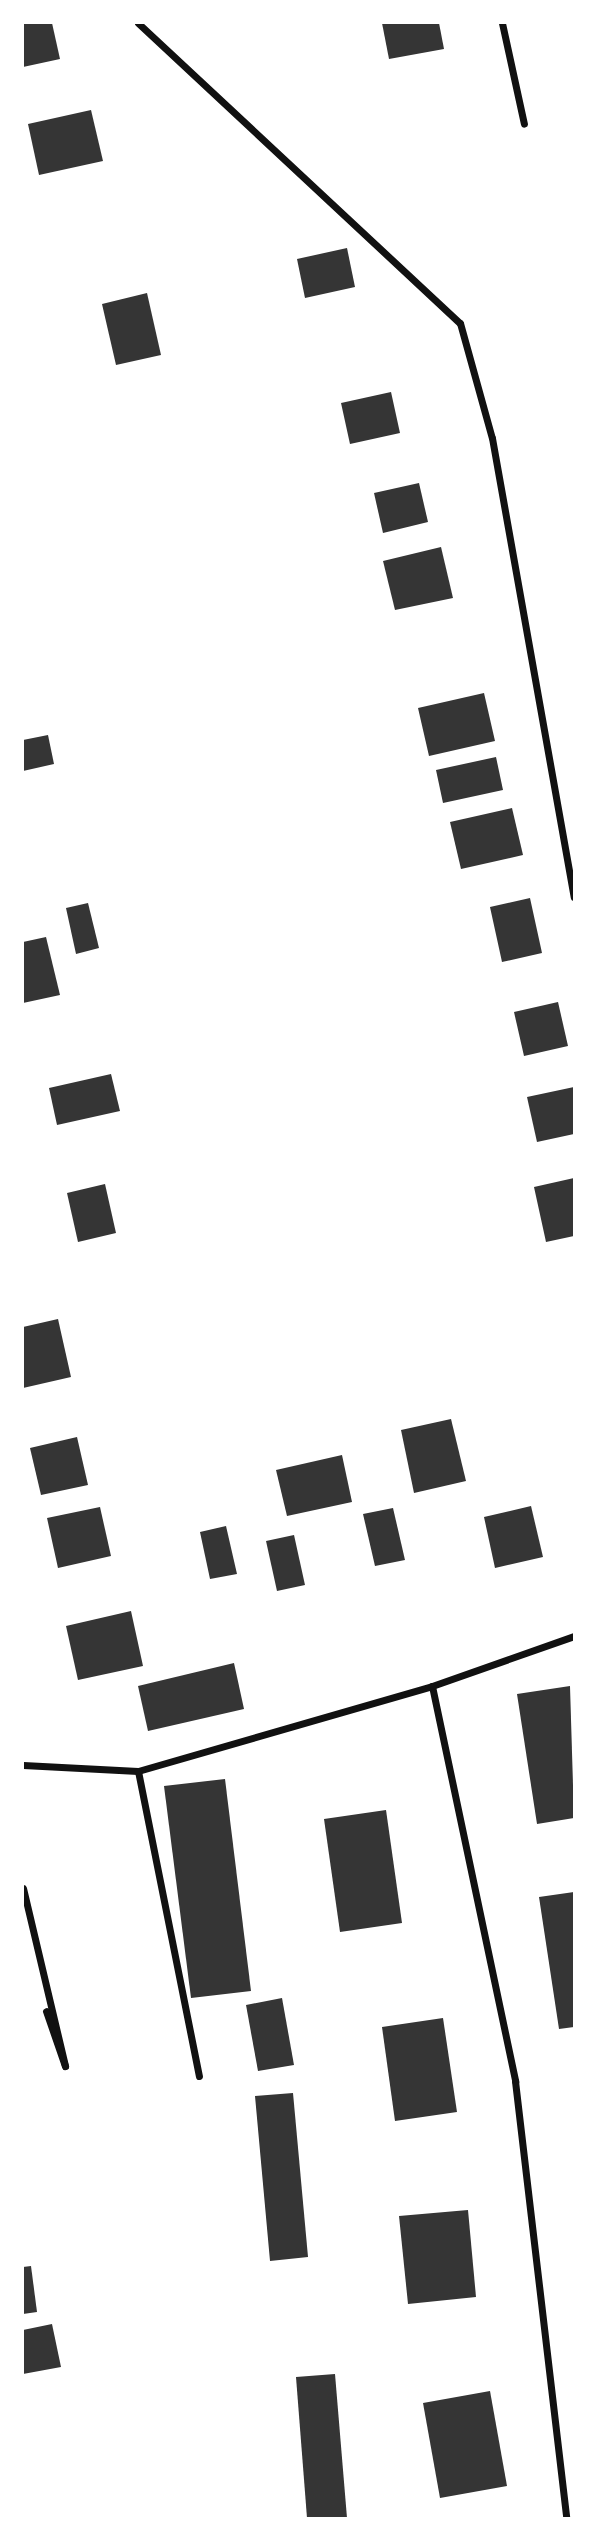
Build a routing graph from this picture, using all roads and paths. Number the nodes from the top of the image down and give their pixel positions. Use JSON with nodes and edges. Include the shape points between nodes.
{"nodes":[{"id":1,"x":138,"y":23,"type":"edge"},
{"id":2,"x":502,"y":23,"type":"edge"},
{"id":3,"x":524,"y":124,"type":"dead end"},
{"id":4,"x":574,"y":897,"type":"edge"},
{"id":5,"x":574,"y":1636,"type":"edge"},
{"id":6,"x":432,"y":1686,"type":"junction"},
{"id":7,"x":23,"y":1765,"type":"edge"},
{"id":8,"x":138,"y":1771,"type":"junction"},
{"id":9,"x":23,"y":1888,"type":"edge"},
{"id":10,"x":46,"y":2011,"type":"dead end"},
{"id":11,"x":199,"y":2076,"type":"dead end"},
{"id":12,"x":566,"y":2518,"type":"edge"}],
"edges":[{"from":1,"to":4,"type":"street","via":[[460,323],[492,438]]},
{"from":2,"to":3,"type":"street"},
{"from":5,"to":6,"type":"street"},
{"from":6,"to":8,"type":"street"},
{"from":6,"to":12,"type":"street","via":[[515,2081]]},
{"from":7,"to":8,"type":"street"},
{"from":8,"to":11,"type":"street"},
{"from":9,"to":10,"type":"street","via":[[65,2066]]}]}
